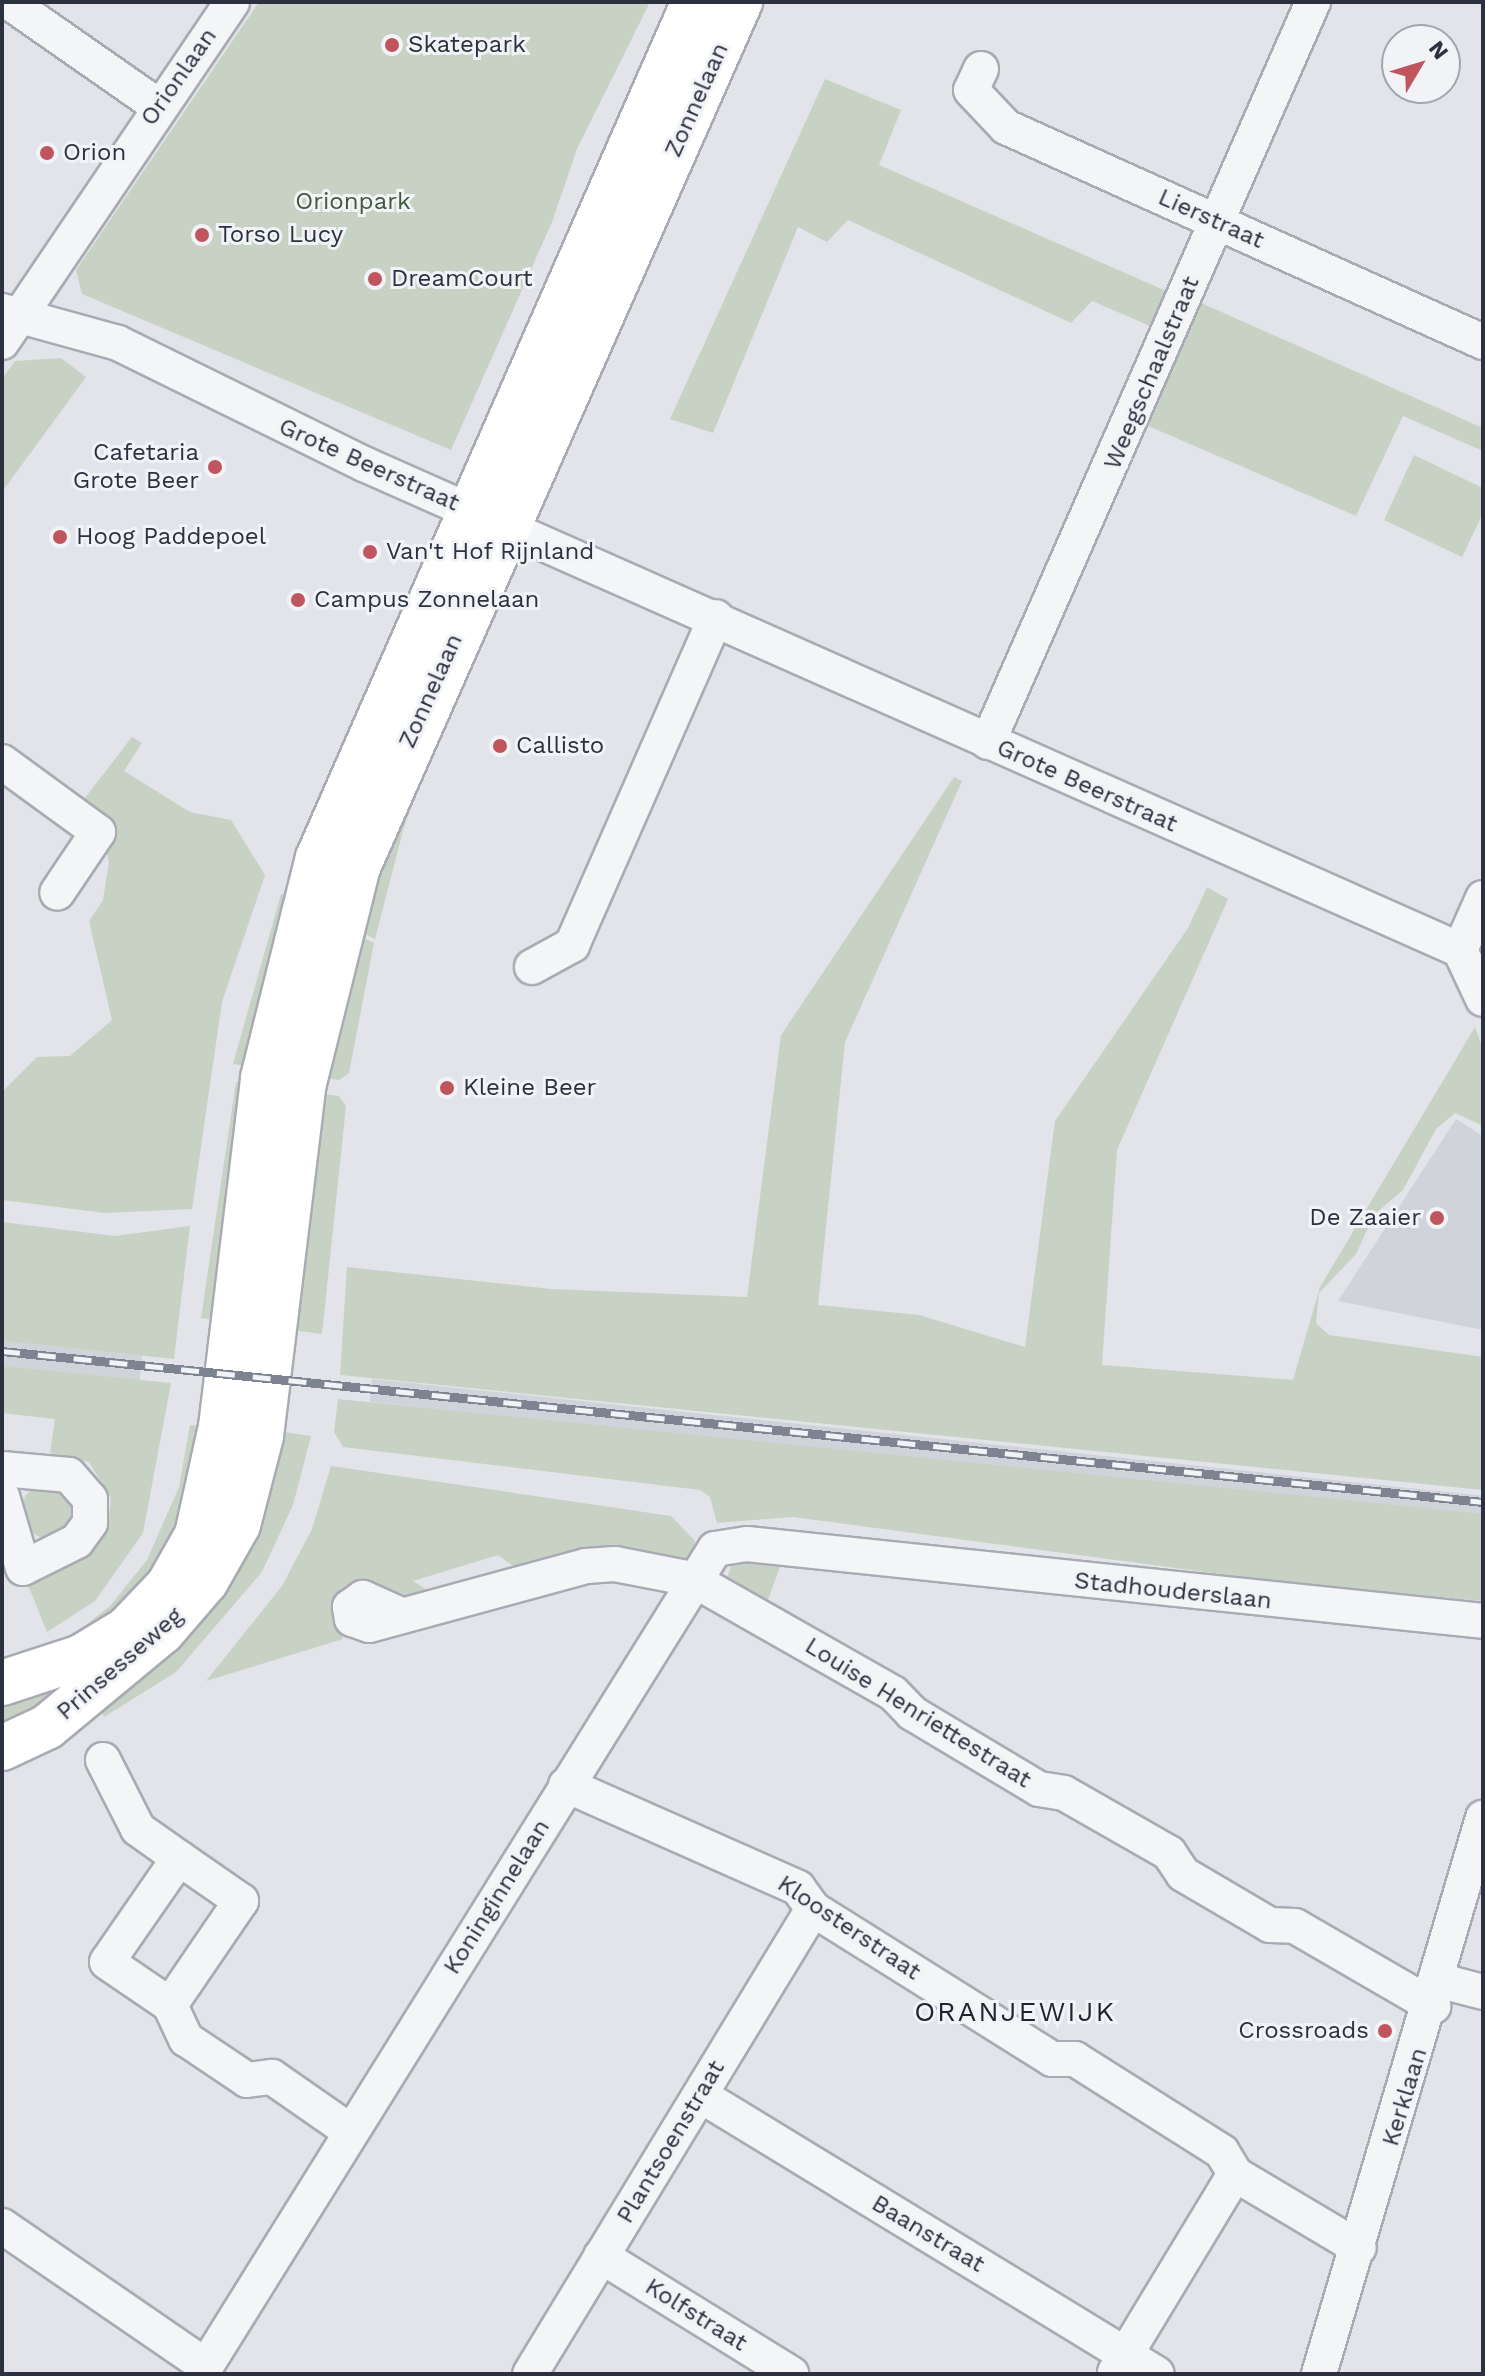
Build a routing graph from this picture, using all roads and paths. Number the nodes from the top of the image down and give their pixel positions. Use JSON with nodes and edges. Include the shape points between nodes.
{"nodes":[{"id":1,"x":9,"y":2,"type":"edge"},
{"id":2,"x":232,"y":2,"type":"edge"},
{"id":3,"x":694,"y":2,"type":"edge"},
{"id":4,"x":740,"y":2,"type":"edge"},
{"id":5,"x":1313,"y":2,"type":"edge"},
{"id":6,"x":981,"y":69,"type":"dead end"},
{"id":7,"x":158,"y":106,"type":"junction"},
{"id":8,"x":1215,"y":220,"type":"junction"},
{"id":9,"x":2,"y":284,"type":"edge"},
{"id":10,"x":12,"y":312,"type":"edge"},
{"id":11,"x":2,"y":342,"type":"edge"},
{"id":12,"x":1483,"y":342,"type":"edge"},
{"id":13,"x":487,"y":518,"type":"junction"},
{"id":14,"x":716,"y":617,"type":"junction"},
{"id":15,"x":988,"y":742,"type":"junction"},
{"id":16,"x":2,"y":762,"type":"edge"},
{"id":17,"x":57,"y":893,"type":"dead end"},
{"id":18,"x":1483,"y":898,"type":"edge"},
{"id":19,"x":1460,"y":950,"type":"junction"},
{"id":20,"x":532,"y":967,"type":"dead end"},
{"id":21,"x":1483,"y":999,"type":"edge"},
{"id":22,"x":256,"y":1325,"type":"junction"},
{"id":23,"x":2,"y":1469,"type":"edge"},
{"id":24,"x":2,"y":1496,"type":"edge"},
{"id":25,"x":864,"y":1556,"type":"joint"},
{"id":26,"x":692,"y":1579,"type":"junction"},
{"id":27,"x":401,"y":1615,"type":"dead end"},
{"id":28,"x":1483,"y":1621,"type":"edge"},
{"id":29,"x":2,"y":1683,"type":"edge"},
{"id":30,"x":2,"y":1748,"type":"edge"},
{"id":31,"x":103,"y":1760,"type":"dead end"},
{"id":32,"x":566,"y":1785,"type":"junction"},
{"id":33,"x":1481,"y":1834,"type":"edge"},
{"id":34,"x":179,"y":1858,"type":"junction"},
{"id":35,"x":813,"y":1909,"type":"junction"},
{"id":36,"x":1483,"y":1992,"type":"edge"},
{"id":37,"x":1437,"y":1994,"type":"junction"},
{"id":38,"x":170,"y":2005,"type":"junction"},
{"id":39,"x":700,"y":2095,"type":"junction"},
{"id":40,"x":351,"y":2132,"type":"junction"},
{"id":41,"x":1235,"y":2174,"type":"junction"},
{"id":42,"x":2,"y":2226,"type":"edge"},
{"id":43,"x":1359,"y":2248,"type":"junction"},
{"id":44,"x":601,"y":2256,"type":"junction"},
{"id":45,"x":1119,"y":2364,"type":"edge"},
{"id":46,"x":204,"y":2370,"type":"edge"},
{"id":47,"x":530,"y":2374,"type":"edge"},
{"id":48,"x":791,"y":2374,"type":"edge"},
{"id":49,"x":1157,"y":2374,"type":"edge"},
{"id":50,"x":1319,"y":2374,"type":"edge"}],
"edges":[{"from":1,"to":7,"type":"street"},
{"from":2,"to":7,"type":"street","name":"Orionlaan"},
{"from":3,"to":13,"type":"street","name":"Zonnelaan"},
{"from":4,"to":13,"type":"street","name":"Zonnelaan"},
{"from":5,"to":8,"type":"street","name":"Weegschaalstraat"},
{"from":6,"to":8,"type":"street","name":"Lierstraat","via":[[971,90],[1006,127]]},
{"from":7,"to":10,"type":"street","name":"Orionlaan"},
{"from":8,"to":12,"type":"street","name":"Lierstraat"},
{"from":8,"to":15,"type":"street","name":"Weegschaalstraat","via":[[1155,374]]},
{"from":9,"to":10,"type":"street"},
{"from":10,"to":11,"type":"street","name":"Orionlaan"},
{"from":10,"to":13,"type":"street","name":"Grote Beerstraat","via":[[118,343]]},
{"from":13,"to":14,"type":"street","name":"Grote Beerstraat"},
{"from":13,"to":22,"type":"street","name":"Zonnelaan","via":[[377,815],[330,959]]},
{"from":14,"to":15,"type":"street","name":"Grote Beerstraat"},
{"from":14,"to":20,"type":"street","via":[[572,945]]},
{"from":15,"to":19,"type":"street","name":"Grote Beerstraat"},
{"from":16,"to":17,"type":"street","via":[[98,832]]},
{"from":18,"to":19,"type":"street"},
{"from":19,"to":21,"type":"street"},
{"from":22,"to":29,"type":"street","name":"Prinsesseweg","via":[[207,1507],[184,1562],[148,1609],[102,1646]]},
{"from":22,"to":30,"type":"street","name":"Prinsesseweg","via":[[249,1496],[206,1581],[162,1632],[57,1719]]},
{"from":23,"to":24,"type":"street","via":[[69,1475],[90,1499],[84,1534],[23,1568]]},
{"from":25,"to":26,"type":"street","name":"Koninginnelaan","via":[[723,1544]]},
{"from":25,"to":28,"type":"street","name":"Stadhouderslaan"},
{"from":26,"to":27,"type":"street","via":[[615,1564],[573,1568]]},
{"from":26,"to":32,"type":"street","name":"Koninginnelaan"},
{"from":26,"to":37,"type":"street","name":"Louise Henriettestraat","via":[[893,1693],[912,1713],[1039,1789],[1064,1793],[1169,1853],[1183,1874],[1270,1925],[1295,1926]]},
{"from":31,"to":34,"type":"street","via":[[138,1829]]},
{"from":32,"to":35,"type":"street","name":"Kloosterstraat","via":[[798,1888]]},
{"from":32,"to":40,"type":"street","name":"Koninginnelaan"},
{"from":33,"to":37,"type":"street","name":"Kerklaan"},
{"from":34,"to":38,"type":"street","via":[[241,1901]]},
{"from":34,"to":38,"type":"street","via":[[107,1962]]},
{"from":35,"to":39,"type":"street","name":"Plantsoenstraat"},
{"from":35,"to":41,"type":"street","name":"Kloosterstraat","via":[[1052,2059],[1075,2059],[1222,2152]]},
{"from":36,"to":37,"type":"street","name":"Louise Henriettestraat"},
{"from":37,"to":43,"type":"street","name":"Kerklaan"},
{"from":38,"to":40,"type":"street","via":[[186,2039],[247,2080],[272,2077]]},
{"from":39,"to":44,"type":"street","name":"Plantsoenstraat"},
{"from":39,"to":45,"type":"street","name":"Baanstraat"},
{"from":40,"to":46,"type":"street","name":"Koninginnelaan"},
{"from":41,"to":43,"type":"street","name":"Kloosterstraat"},
{"from":41,"to":45,"type":"street"},
{"from":42,"to":46,"type":"street"},
{"from":43,"to":50,"type":"street","name":"Kerklaan"},
{"from":44,"to":47,"type":"street","name":"Plantsoenstraat"},
{"from":44,"to":48,"type":"street","name":"Kolfstraat"},
{"from":45,"to":49,"type":"street","name":"Baanstraat"}]}
